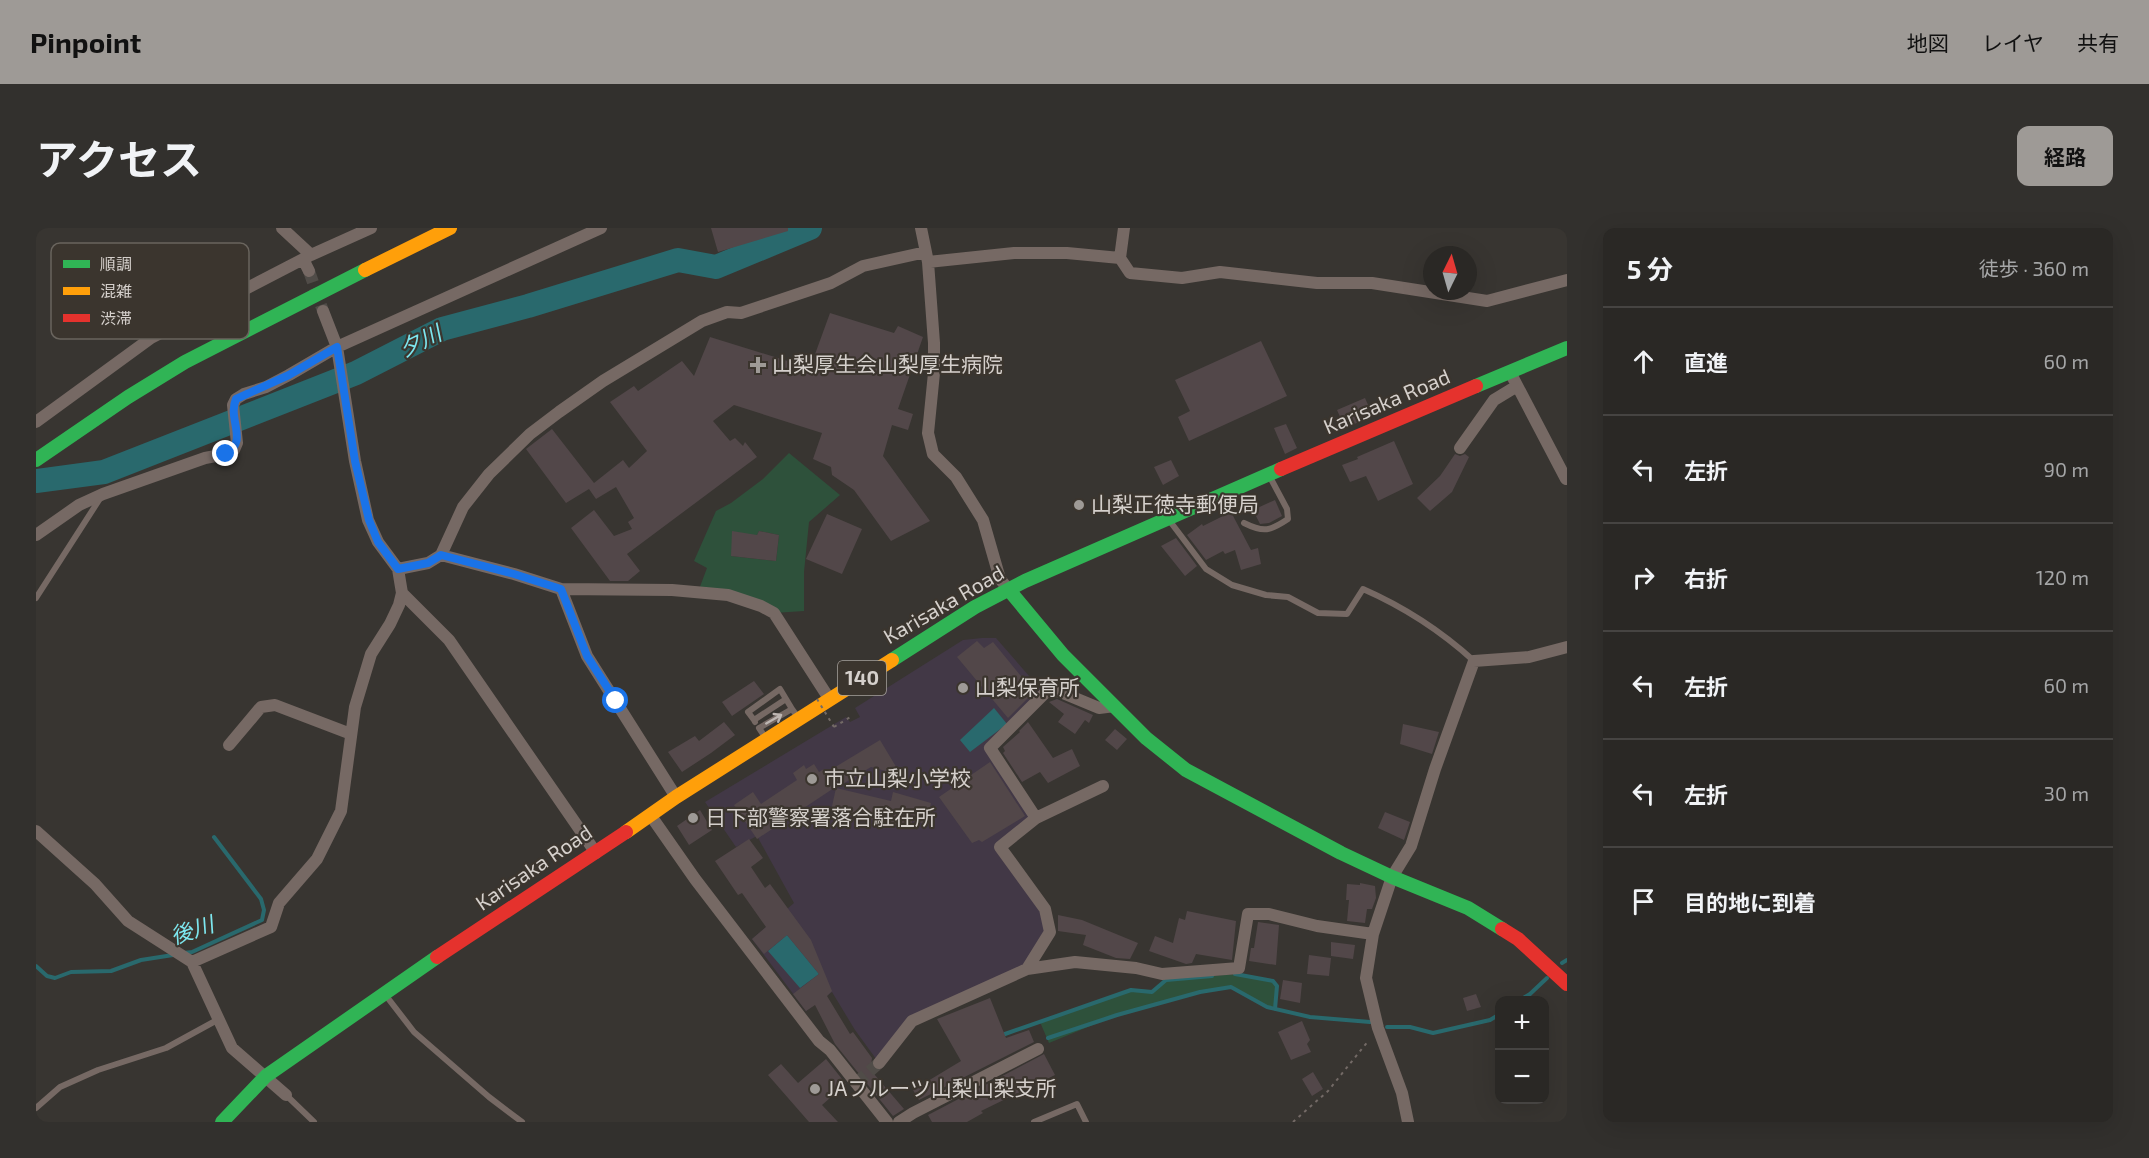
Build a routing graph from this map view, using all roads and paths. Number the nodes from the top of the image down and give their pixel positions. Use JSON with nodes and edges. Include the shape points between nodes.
{"nodes":[{"id":1,"x":282,"y":228,"type":"edge"},
{"id":2,"x":450,"y":228,"type":"edge"},
{"id":3,"x":601,"y":228,"type":"edge"},
{"id":4,"x":921,"y":228,"type":"edge"},
{"id":5,"x":1124,"y":228,"type":"edge"},
{"id":6,"x":364,"y":230,"type":"edge"},
{"id":7,"x":307,"y":257,"type":"junction"},
{"id":8,"x":927,"y":257,"type":"junction"},
{"id":9,"x":1120,"y":258,"type":"junction"},
{"id":10,"x":309,"y":271,"type":"tunnel mouth"},
{"id":11,"x":1567,"y":280,"type":"edge"},
{"id":12,"x":249,"y":287,"type":"edge"},
{"id":13,"x":322,"y":311,"type":"tunnel mouth"},
{"id":14,"x":249,"y":328,"type":"edge"},
{"id":15,"x":150,"y":339,"type":"edge"},
{"id":16,"x":229,"y":339,"type":"edge"},
{"id":17,"x":337,"y":347,"type":"junction"},
{"id":18,"x":1567,"y":348,"type":"edge"},
{"id":19,"x":1510,"y":372,"type":"junction"},
{"id":20,"x":1517,"y":386,"type":"junction"},
{"id":21,"x":36,"y":422,"type":"edge"},
{"id":22,"x":1460,"y":448,"type":"dead end"},
{"id":23,"x":36,"y":460,"type":"edge"},
{"id":24,"x":1269,"y":476,"type":"junction"},
{"id":25,"x":1566,"y":479,"type":"edge"},
{"id":26,"x":103,"y":494,"type":"junction"},
{"id":27,"x":1169,"y":519,"type":"junction"},
{"id":28,"x":1244,"y":523,"type":"dead end"},
{"id":29,"x":36,"y":535,"type":"edge"},
{"id":30,"x":441,"y":555,"type":"junction"},
{"id":31,"x":398,"y":569,"type":"junction"},
{"id":32,"x":561,"y":589,"type":"junction"},
{"id":33,"x":1009,"y":590,"type":"junction"},
{"id":34,"x":402,"y":593,"type":"junction"},
{"id":35,"x":36,"y":598,"type":"edge"},
{"id":36,"x":1567,"y":647,"type":"edge"},
{"id":37,"x":1474,"y":661,"type":"junction"},
{"id":38,"x":786,"y":699,"type":"junction"},
{"id":39,"x":823,"y":700,"type":"junction"},
{"id":40,"x":1115,"y":706,"type":"junction"},
{"id":41,"x":796,"y":714,"type":"junction"},
{"id":42,"x":852,"y":716,"type":"dead end"},
{"id":43,"x":754,"y":720,"type":"junction"},
{"id":44,"x":759,"y":728,"type":"junction"},
{"id":45,"x":351,"y":734,"type":"junction"},
{"id":46,"x":767,"y":740,"type":"junction"},
{"id":47,"x":229,"y":745,"type":"dead end"},
{"id":48,"x":1102,"y":786,"type":"dead end"},
{"id":49,"x":676,"y":797,"type":"junction"},
{"id":50,"x":651,"y":816,"type":"junction"},
{"id":51,"x":1036,"y":818,"type":"junction"},
{"id":52,"x":36,"y":831,"type":"edge"},
{"id":53,"x":596,"y":853,"type":"junction"},
{"id":54,"x":1392,"y":877,"type":"junction"},
{"id":55,"x":1373,"y":934,"type":"junction"},
{"id":56,"x":192,"y":963,"type":"junction"},
{"id":57,"x":1027,"y":969,"type":"junction"},
{"id":58,"x":1567,"y":984,"type":"edge"},
{"id":59,"x":383,"y":993,"type":"junction"},
{"id":60,"x":219,"y":1019,"type":"junction"},
{"id":61,"x":1378,"y":1028,"type":"junction"},
{"id":62,"x":1038,"y":1048,"type":"dead end"},
{"id":63,"x":879,"y":1063,"type":"tunnel mouth"},
{"id":64,"x":266,"y":1076,"type":"junction"},
{"id":65,"x":286,"y":1095,"type":"joint"},
{"id":66,"x":36,"y":1108,"type":"edge"},
{"id":67,"x":222,"y":1122,"type":"edge"},
{"id":68,"x":314,"y":1122,"type":"edge"},
{"id":69,"x":522,"y":1122,"type":"edge"},
{"id":70,"x":887,"y":1122,"type":"edge"},
{"id":71,"x":899,"y":1122,"type":"edge"},
{"id":72,"x":1034,"y":1122,"type":"edge"},
{"id":73,"x":1086,"y":1122,"type":"edge"},
{"id":74,"x":1293,"y":1122,"type":"edge"},
{"id":75,"x":1408,"y":1122,"type":"edge"}],
"edges":[{"from":1,"to":7,"type":"street"},
{"from":2,"to":14,"type":"main road"},
{"from":3,"to":17,"type":"street"},
{"from":4,"to":8,"type":"street"},
{"from":5,"to":9,"type":"street"},
{"from":6,"to":7,"type":"street"},
{"from":7,"to":10,"type":"street"},
{"from":7,"to":12,"type":"street"},
{"from":8,"to":9,"type":"street","via":[[1014,253]]},
{"from":8,"to":30,"type":"street","via":[[863,266],[831,283],[741,313],[727,312],[702,321],[650,351],[559,411],[513,450],[463,507]]},
{"from":8,"to":33,"type":"street","via":[[934,373],[928,434],[933,454],[956,477],[983,520],[1000,579]]},
{"from":9,"to":11,"type":"street","via":[[1130,273],[1182,278],[1220,272],[1317,283],[1372,283],[1487,301]]},
{"from":13,"to":17,"type":"street"},
{"from":15,"to":21,"type":"street"},
{"from":16,"to":23,"type":"main road","via":[[104,412]]},
{"from":17,"to":26,"type":"street","via":[[266,387],[236,399],[234,450]]},
{"from":17,"to":31,"type":"street","via":[[355,461],[369,520],[378,542]]},
{"from":18,"to":19,"type":"main road","name":"Karisaka Road","number":"140"},
{"from":19,"to":20,"type":"street"},
{"from":19,"to":24,"type":"main road","name":"Karisaka Road","number":"140"},
{"from":20,"to":22,"type":"street","via":[[1494,400]]},
{"from":20,"to":25,"type":"street"},
{"from":24,"to":27,"type":"main road","name":"Karisaka Road","number":"140"},
{"from":24,"to":28,"type":"lane","via":[[1287,509],[1288,519],[1270,530]]},
{"from":26,"to":29,"type":"street","via":[[79,505]]},
{"from":26,"to":35,"type":"lane"},
{"from":27,"to":33,"type":"main road","name":"Karisaka Road","number":"140"},
{"from":27,"to":37,"type":"lane","via":[[1202,564],[1232,585],[1288,597],[1318,613],[1347,614],[1363,590],[1393,602],[1448,637]]},
{"from":30,"to":31,"type":"street","via":[[428,563]]},
{"from":30,"to":32,"type":"street"},
{"from":31,"to":34,"type":"street"},
{"from":32,"to":39,"type":"street","via":[[672,590],[728,596],[761,606],[774,613]]},
{"from":32,"to":49,"type":"street","via":[[587,656]]},
{"from":33,"to":39,"type":"main road","name":"Karisaka Road","number":"140"},
{"from":33,"to":40,"type":"main road","via":[[1062,655]]},
{"from":34,"to":45,"type":"street","via":[[390,624],[371,654]]},
{"from":34,"to":53,"type":"street","via":[[449,640]]},
{"from":36,"to":37,"type":"street","via":[[1529,657]]},
{"from":37,"to":54,"type":"street","via":[[1434,769],[1411,846]]},
{"from":38,"to":41,"type":"lane"},
{"from":38,"to":43,"type":"lane"},
{"from":38,"to":43,"type":"lane","via":[[780,689],[748,712]]},
{"from":39,"to":41,"type":"main road","name":"Karisaka Road","number":"140"},
{"from":39,"to":42,"type":"path","bridge":true,"via":[[834,727]]},
{"from":40,"to":51,"type":"street","via":[[1099,708],[1059,691],[1046,692],[990,748]]},
{"from":40,"to":54,"type":"main road","via":[[1146,738],[1186,770]]},
{"from":44,"to":41,"type":"lane","one_way":true},
{"from":41,"to":46,"type":"main road","name":"Karisaka Road","number":"140"},
{"from":43,"to":44,"type":"lane"},
{"from":44,"to":46,"type":"lane"},
{"from":45,"to":47,"type":"street","via":[[275,705],[261,707]]},
{"from":45,"to":56,"type":"street","via":[[341,811],[316,858],[279,903],[271,927]]},
{"from":46,"to":49,"type":"main road","name":"Karisaka Road","number":"140"},
{"from":48,"to":51,"type":"street"},
{"from":49,"to":50,"type":"main road","name":"Karisaka Road","number":"140"},
{"from":50,"to":53,"type":"main road","name":"Karisaka Road","number":"140"},
{"from":50,"to":70,"type":"street","via":[[695,879]]},
{"from":51,"to":57,"type":"street","via":[[1000,847],[1045,909],[1050,932]]},
{"from":52,"to":56,"type":"street","via":[[95,884],[128,921]]},
{"from":53,"to":59,"type":"main road","name":"Karisaka Road","number":"140"},
{"from":54,"to":55,"type":"street"},
{"from":54,"to":58,"type":"main road","via":[[1468,908],[1518,939]]},
{"from":55,"to":57,"type":"street","via":[[1269,914],[1248,914],[1239,968],[1162,974],[1075,962]]},
{"from":55,"to":61,"type":"street","via":[[1366,978]]},
{"from":56,"to":60,"type":"street"},
{"from":57,"to":63,"type":"street","via":[[912,1021]]},
{"from":59,"to":64,"type":"main road","name":"Karisaka Road","number":"140"},
{"from":59,"to":69,"type":"lane","via":[[414,1032]]},
{"from":60,"to":64,"type":"street","via":[[232,1048]]},
{"from":60,"to":66,"type":"lane","via":[[165,1048],[60,1087]]},
{"from":61,"to":74,"type":"path","via":[[1328,1090]]},
{"from":61,"to":75,"type":"street","via":[[1402,1093]]},
{"from":62,"to":71,"type":"street"},
{"from":64,"to":65,"type":"street"},
{"from":64,"to":67,"type":"main road","name":"Karisaka Road","number":"140"},
{"from":65,"to":68,"type":"lane"},
{"from":72,"to":73,"type":"lane","via":[[1077,1104]]}]}
